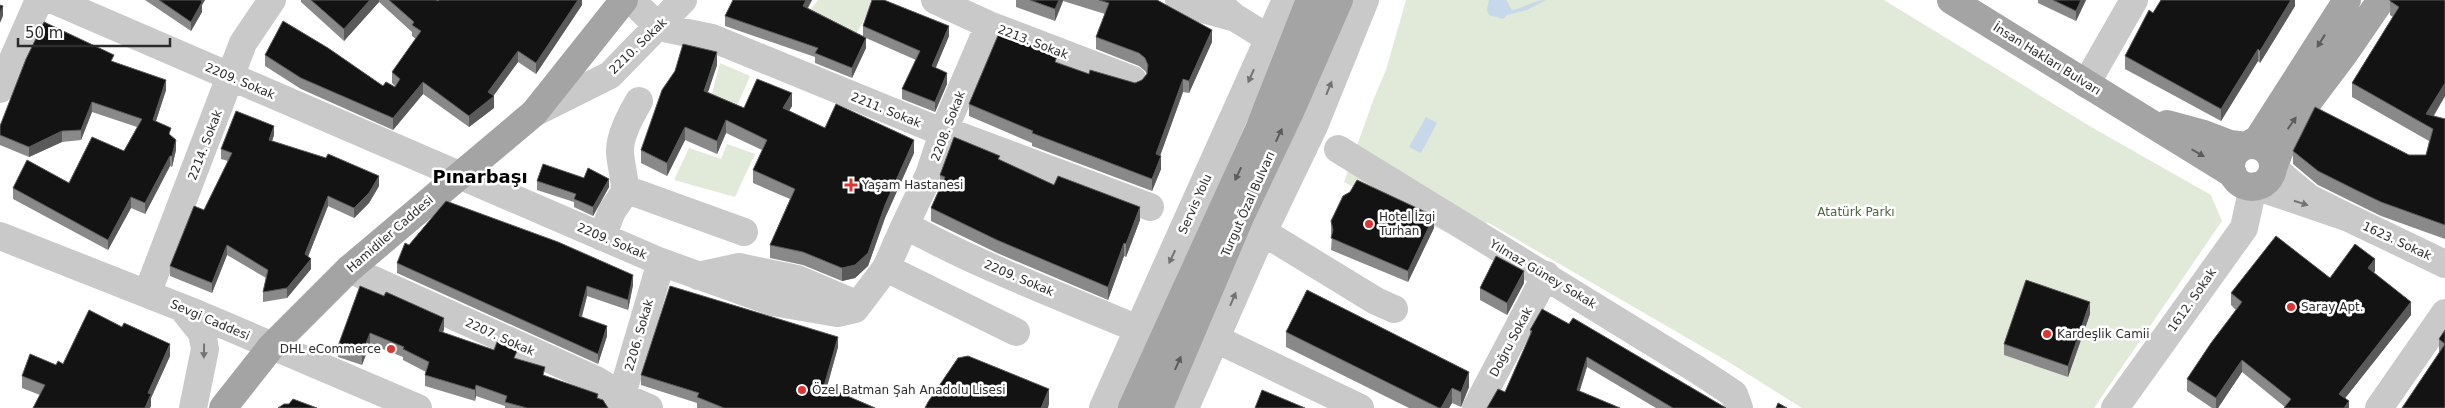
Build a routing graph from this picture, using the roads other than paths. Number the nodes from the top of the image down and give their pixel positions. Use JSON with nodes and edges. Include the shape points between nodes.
{"nodes":[{"id":1,"x":39,"y":0,"type":"edge"},
{"id":2,"x":53,"y":0,"type":"edge"},
{"id":3,"x":272,"y":0,"type":"edge"},
{"id":4,"x":624,"y":0,"type":"edge"},
{"id":5,"x":631,"y":0,"type":"edge"},
{"id":6,"x":684,"y":0,"type":"edge"},
{"id":7,"x":935,"y":0,"type":"edge"},
{"id":8,"x":1179,"y":0,"type":"edge"},
{"id":9,"x":1286,"y":0,"type":"edge"},
{"id":10,"x":1310,"y":0,"type":"edge"},
{"id":11,"x":1339,"y":0,"type":"edge"},
{"id":12,"x":1365,"y":0,"type":"edge"},
{"id":13,"x":1951,"y":0,"type":"edge"},
{"id":14,"x":2134,"y":0,"type":"edge"},
{"id":15,"x":2347,"y":0,"type":"edge"},
{"id":16,"x":2381,"y":0,"type":"edge"},
{"id":17,"x":1224,"y":9,"type":"edge"},
{"id":18,"x":989,"y":26,"type":"junction"},
{"id":19,"x":659,"y":27,"type":"junction"},
{"id":20,"x":1268,"y":38,"type":"junction"},
{"id":21,"x":231,"y":78,"type":"junction"},
{"id":22,"x":1133,"y":80,"type":"edge"},
{"id":23,"x":2086,"y":84,"type":"junction"},
{"id":24,"x":0,"y":89,"type":"edge"},
{"id":25,"x":639,"y":101,"type":"dead end"},
{"id":26,"x":534,"y":113,"type":"junction"},
{"id":27,"x":2142,"y":118,"type":"junction"},
{"id":28,"x":944,"y":130,"type":"junction"},
{"id":29,"x":2246,"y":146,"type":"junction"},
{"id":30,"x":1338,"y":149,"type":"dead end"},
{"id":31,"x":459,"y":175,"type":"junction"},
{"id":32,"x":2254,"y":176,"type":"junction"},
{"id":33,"x":625,"y":192,"type":"junction"},
{"id":34,"x":1150,"y":207,"type":"dead end"},
{"id":35,"x":905,"y":225,"type":"junction"},
{"id":36,"x":744,"y":232,"type":"dead end"},
{"id":37,"x":1263,"y":232,"type":"junction"},
{"id":38,"x":0,"y":236,"type":"edge"},
{"id":39,"x":602,"y":237,"type":"junction"},
{"id":40,"x":661,"y":262,"type":"junction"},
{"id":41,"x":2445,"y":264,"type":"edge"},
{"id":42,"x":886,"y":268,"type":"junction"},
{"id":43,"x":349,"y":269,"type":"junction"},
{"id":44,"x":1546,"y":275,"type":"junction"},
{"id":45,"x":147,"y":294,"type":"junction"},
{"id":46,"x":183,"y":309,"type":"junction"},
{"id":47,"x":1394,"y":309,"type":"dead end"},
{"id":48,"x":2445,"y":313,"type":"edge"},
{"id":49,"x":1138,"y":329,"type":"junction"},
{"id":50,"x":1016,"y":332,"type":"dead end"},
{"id":51,"x":1216,"y":339,"type":"junction"},
{"id":52,"x":271,"y":347,"type":"junction"},
{"id":53,"x":620,"y":402,"type":"edge"},
{"id":54,"x":193,"y":408,"type":"edge"},
{"id":55,"x":223,"y":408,"type":"edge"},
{"id":56,"x":418,"y":408,"type":"edge"},
{"id":57,"x":649,"y":408,"type":"edge"},
{"id":58,"x":1103,"y":408,"type":"edge"},
{"id":59,"x":1132,"y":408,"type":"edge"},
{"id":60,"x":1159,"y":408,"type":"edge"},
{"id":61,"x":1185,"y":408,"type":"edge"},
{"id":62,"x":1360,"y":408,"type":"edge"},
{"id":63,"x":1476,"y":408,"type":"edge"},
{"id":64,"x":1740,"y":408,"type":"edge"},
{"id":65,"x":2115,"y":408,"type":"edge"},
{"id":66,"x":2379,"y":408,"type":"edge"}],
"edges":[{"from":1,"to":24,"type":"street"},
{"from":2,"to":21,"type":"street","name":"2209. Sokak"},
{"from":3,"to":21,"type":"street","name":"2214. Sokak","via":[[243,43]]},
{"from":4,"to":26,"type":"main road","name":"Hamidiler Caddesi"},
{"from":5,"to":19,"type":"street"},
{"from":6,"to":19,"type":"street","name":"2210. Sokak"},
{"from":7,"to":18,"type":"street","name":"2213. Sokak"},
{"from":8,"to":17,"type":"street","via":[[1192,6]]},
{"from":9,"to":20,"type":"street","name":"Servis Yolu"},
{"from":10,"to":59,"type":"main road","name":"Turgut Özal Bulvarı","one_way":true,"via":[[1260,127]]},
{"from":60,"to":11,"type":"main road","name":"Turgut Özal Bulvarı","one_way":true,"via":[[1240,217]]},
{"from":37,"to":12,"type":"street","one_way":true,"via":[[1314,126]]},
{"from":13,"to":23,"type":"main road","name":"İnsan Hakları Bulvarı"},
{"from":14,"to":23,"type":"street"},
{"from":15,"to":29,"type":"main road","one_way":true,"via":[[2265,131]]},
{"from":32,"to":16,"type":"main road","one_way":true},
{"from":17,"to":20,"type":"street"},
{"from":18,"to":22,"type":"street","name":"2213. Sokak"},
{"from":18,"to":28,"type":"street","name":"2208. Sokak"},
{"from":19,"to":26,"type":"street","name":"2210. Sokak","via":[[610,75]]},
{"from":19,"to":28,"type":"street","name":"2211. Sokak","via":[[712,38],[923,125]]},
{"from":20,"to":49,"type":"street","name":"Servis Yolu","one_way":true},
{"from":21,"to":31,"type":"street","name":"2209. Sokak"},
{"from":21,"to":45,"type":"street","name":"2214. Sokak"},
{"from":23,"to":27,"type":"main road","name":"İnsan Hakları Bulvarı"},
{"from":25,"to":33,"type":"street","via":[[627,123],[620,151]]},
{"from":26,"to":31,"type":"main road","name":"Hamidiler Caddesi"},
{"from":27,"to":29,"type":"main road"},
{"from":27,"to":32,"type":"main road","name":"İnsan Hakları Bulvarı","one_way":true},
{"from":28,"to":34,"type":"street","name":"2211. Sokak"},
{"from":28,"to":35,"type":"street","name":"2208. Sokak","via":[[929,175]]},
{"from":29,"to":32,"type":"main road","via":[[2265,149],[2273,161]]},
{"from":30,"to":44,"type":"street","name":"Yılmaz Güney Sokak"},
{"from":31,"to":39,"type":"street","name":"2209. Sokak"},
{"from":31,"to":43,"type":"main road","name":"Hamidiler Caddesi"},
{"from":32,"to":41,"type":"street","name":"1623. Sokak","via":[[2309,198]]},
{"from":32,"to":65,"type":"street","name":"1612. Sokak","via":[[2244,228]]},
{"from":33,"to":36,"type":"street","via":[[636,193]]},
{"from":33,"to":39,"type":"street","via":[[612,211]]},
{"from":35,"to":42,"type":"street","name":"2209. Sokak"},
{"from":35,"to":49,"type":"street","name":"2209. Sokak","via":[[977,260]]},
{"from":37,"to":47,"type":"street"},
{"from":51,"to":37,"type":"street","one_way":true},
{"from":38,"to":45,"type":"street","name":"Sevgi Caddesi"},
{"from":39,"to":40,"type":"street","name":"2209. Sokak"},
{"from":40,"to":42,"type":"street","name":"2209. Sokak","via":[[773,302],[838,313],[855,309]]},
{"from":40,"to":53,"type":"street","name":"2206. Sokak"},
{"from":42,"to":50,"type":"street"},
{"from":43,"to":52,"type":"main road","name":"Hamidiler Caddesi"},
{"from":43,"to":53,"type":"street","name":"2207. Sokak","via":[[596,380]]},
{"from":44,"to":63,"type":"street","name":"Doğru Sokak"},
{"from":44,"to":64,"type":"street","name":"Yılmaz Güney Sokak","via":[[1734,394]]},
{"from":45,"to":46,"type":"street","name":"Sevgi Caddesi"},
{"from":46,"to":52,"type":"street","name":"Sevgi Caddesi"},
{"from":46,"to":54,"type":"street","one_way":true,"via":[[202,333],[205,349]]},
{"from":48,"to":66,"type":"street"},
{"from":49,"to":58,"type":"street","name":"Servis Yolu"},
{"from":51,"to":61,"type":"street"},
{"from":51,"to":62,"type":"street"},
{"from":52,"to":55,"type":"main road","name":"Hamidiler Caddesi"},
{"from":52,"to":56,"type":"street","name":"Sevgi Caddesi"},
{"from":53,"to":57,"type":"street","name":"2207. Sokak"}]}
